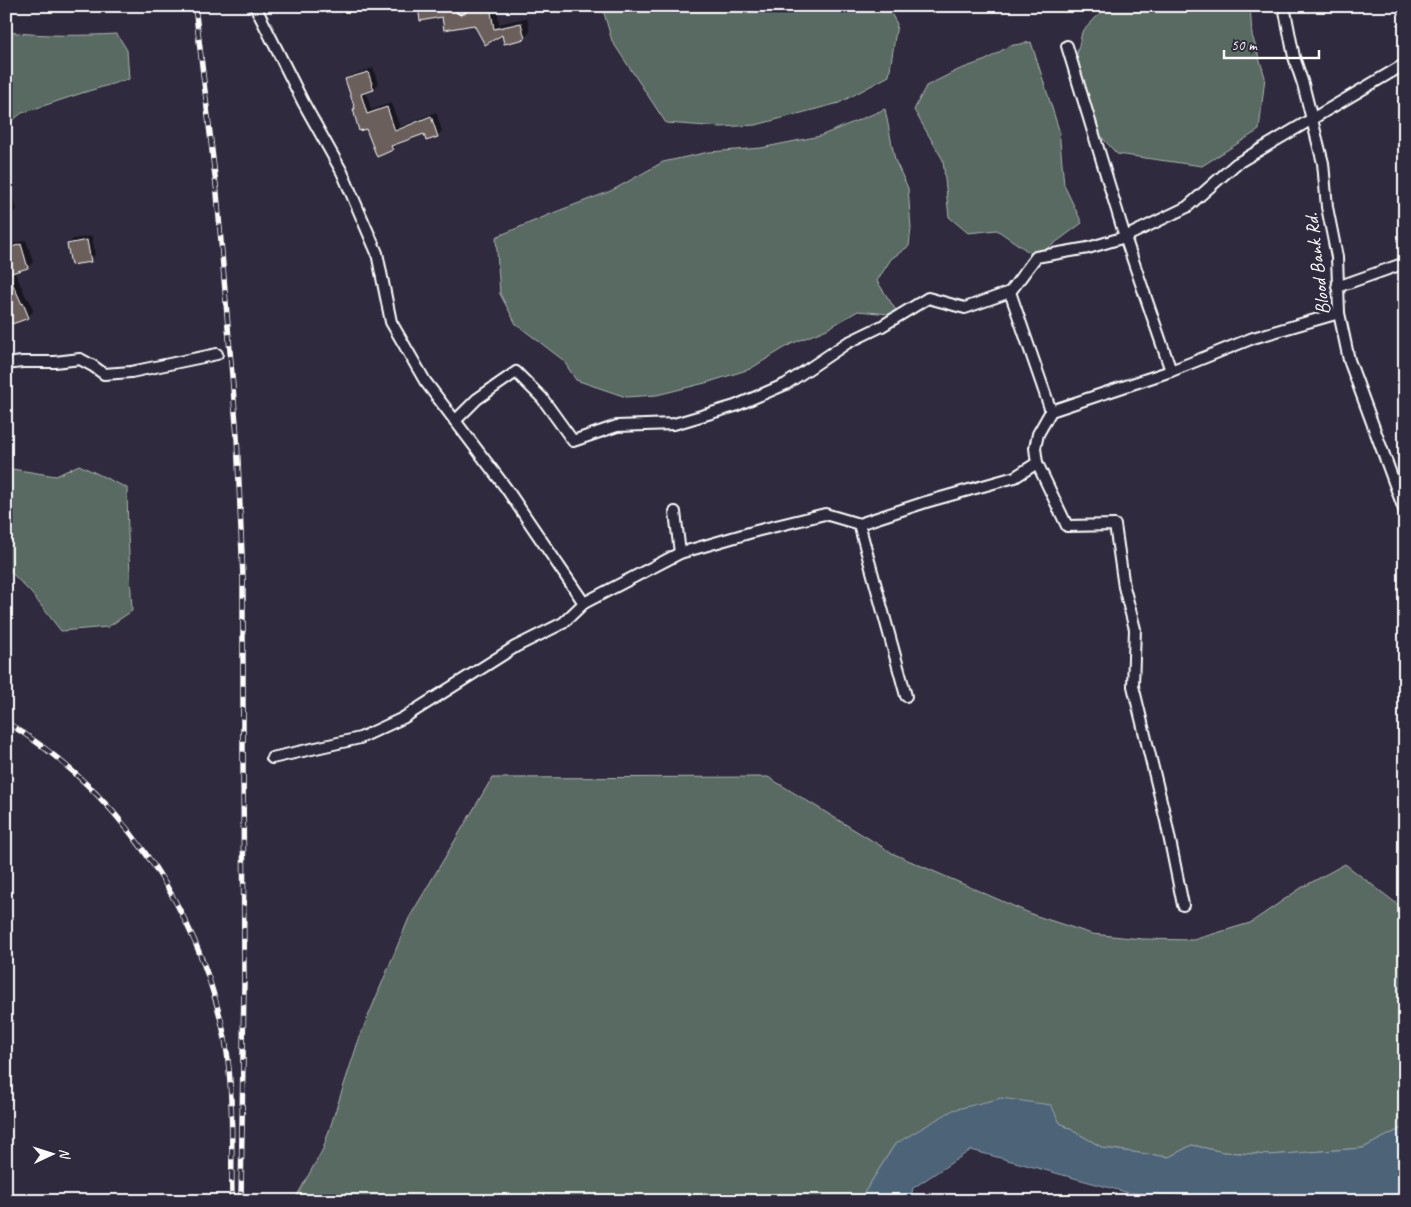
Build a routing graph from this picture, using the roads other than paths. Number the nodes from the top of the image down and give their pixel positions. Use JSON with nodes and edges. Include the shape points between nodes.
{"nodes":[{"id":1,"x":255,"y":6,"type":"edge"},
{"id":2,"x":1284,"y":6,"type":"edge"},
{"id":3,"x":1067,"y":46,"type":"dead end"},
{"id":4,"x":1405,"y":64,"type":"edge"},
{"id":5,"x":1312,"y":119,"type":"junction"},
{"id":6,"x":1125,"y":237,"type":"junction"},
{"id":7,"x":1405,"y":264,"type":"edge"},
{"id":8,"x":1337,"y":287,"type":"junction"},
{"id":9,"x":1010,"y":292,"type":"junction"},
{"id":10,"x":1339,"y":313,"type":"junction"},
{"id":11,"x":217,"y":354,"type":"dead end"},
{"id":12,"x":6,"y":364,"type":"edge"},
{"id":13,"x":1171,"y":371,"type":"junction"},
{"id":14,"x":1051,"y":411,"type":"junction"},
{"id":15,"x":455,"y":421,"type":"junction"},
{"id":16,"x":1037,"y":464,"type":"junction"},
{"id":17,"x":675,"y":512,"type":"dead end"},
{"id":18,"x":1405,"y":512,"type":"edge"},
{"id":19,"x":859,"y":524,"type":"junction"},
{"id":20,"x":680,"y":553,"type":"junction"},
{"id":21,"x":584,"y":603,"type":"junction"},
{"id":22,"x":906,"y":696,"type":"dead end"},
{"id":23,"x":272,"y":758,"type":"dead end"},
{"id":24,"x":1183,"y":905,"type":"dead end"}],
"edges":[{"from":1,"to":15,"type":"street","via":[[342,172],[377,253],[391,322],[425,381]]},
{"from":2,"to":5,"type":"street","name":"Blood Bank Rd.","via":[[1294,57]]},
{"from":3,"to":6,"type":"street"},
{"from":4,"to":5,"type":"street"},
{"from":5,"to":6,"type":"street","via":[[1236,164],[1187,207]]},
{"from":5,"to":8,"type":"street","name":"Blood Bank Rd.","via":[[1323,163],[1327,207],[1337,257]]},
{"from":6,"to":9,"type":"street","via":[[1088,248],[1036,257]]},
{"from":6,"to":13,"type":"street"},
{"from":7,"to":8,"type":"street"},
{"from":8,"to":10,"type":"street","name":"Blood Bank Rd."},
{"from":9,"to":14,"type":"street"},
{"from":9,"to":15,"type":"street","via":[[964,308],[928,298],[847,343],[786,384],[735,406],[674,424],[617,426],[573,440],[542,398],[516,372],[477,399]]},
{"from":10,"to":13,"type":"street","via":[[1253,338]]},
{"from":10,"to":18,"type":"street","name":"Blood Bank Rd.","via":[[1349,360]]},
{"from":11,"to":12,"type":"street","via":[[118,374],[104,374],[80,359]]},
{"from":13,"to":14,"type":"street"},
{"from":14,"to":16,"type":"street","via":[[1038,434],[1035,448]]},
{"from":15,"to":21,"type":"street","via":[[506,488]]},
{"from":16,"to":19,"type":"street","via":[[1015,477]]},
{"from":16,"to":24,"type":"street","via":[[1067,526],[1115,525],[1124,587],[1135,629],[1133,686]]},
{"from":17,"to":20,"type":"street"},
{"from":19,"to":20,"type":"street","via":[[825,514]]},
{"from":19,"to":22,"type":"street"},
{"from":20,"to":21,"type":"street"},
{"from":21,"to":23,"type":"street","via":[[563,623],[515,647],[403,718],[360,738]]}]}
